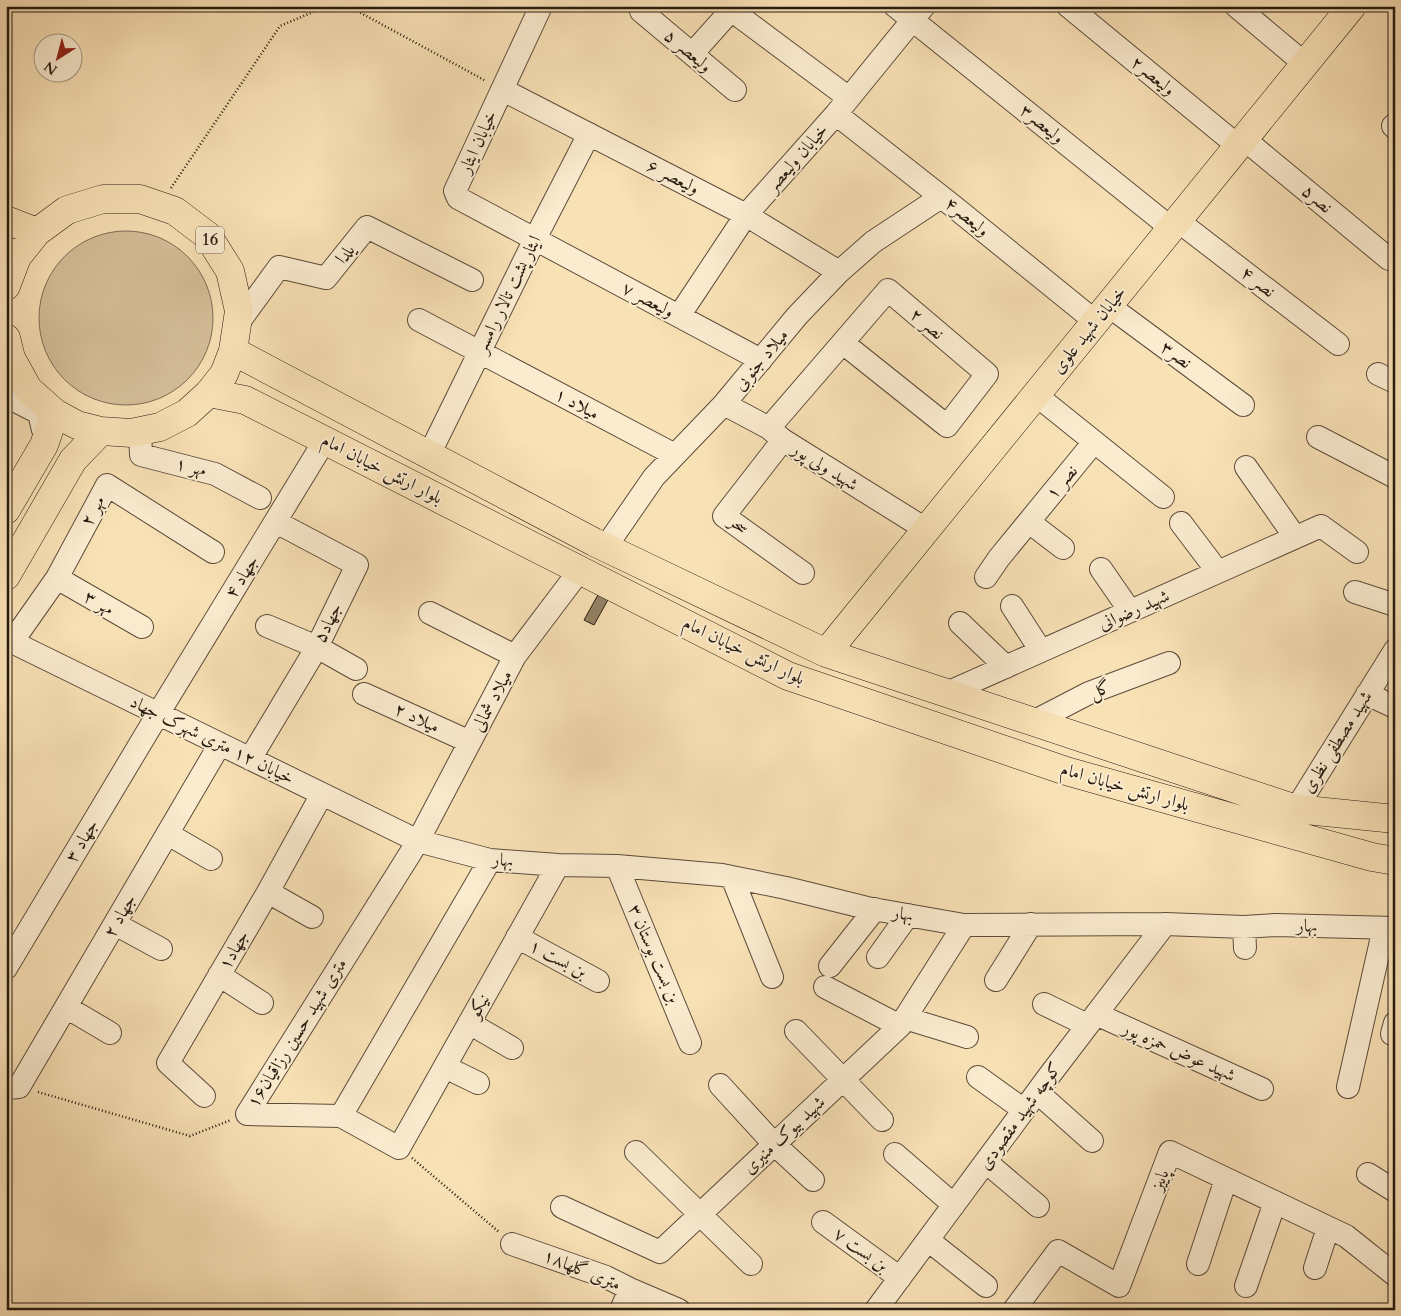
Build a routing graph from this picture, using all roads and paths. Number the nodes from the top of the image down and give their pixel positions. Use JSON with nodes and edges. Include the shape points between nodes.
{"nodes":[{"id":1,"x":327,"y":6,"type":"edge"},
{"id":2,"x":348,"y":6,"type":"edge"},
{"id":3,"x":541,"y":6,"type":"edge"},
{"id":4,"x":1068,"y":6,"type":"edge"},
{"id":5,"x":1236,"y":6,"type":"edge"},
{"id":6,"x":1352,"y":6,"type":"edge"},
{"id":7,"x":733,"y":8,"type":"edge"},
{"id":8,"x":641,"y":11,"type":"dead end"},
{"id":9,"x":910,"y":11,"type":"edge"},
{"id":10,"x":692,"y":54,"type":"junction"},
{"id":11,"x":1304,"y":64,"type":"junction"},
{"id":12,"x":503,"y":90,"type":"junction"},
{"id":13,"x":735,"y":90,"type":"dead end"},
{"id":14,"x":842,"y":106,"type":"junction"},
{"id":15,"x":1395,"y":124,"type":"edge"},
{"id":16,"x":1395,"y":128,"type":"edge"},
{"id":17,"x":589,"y":134,"type":"junction"},
{"id":18,"x":1241,"y":142,"type":"junction"},
{"id":19,"x":941,"y":196,"type":"junction"},
{"id":20,"x":159,"y":206,"type":"junction"},
{"id":21,"x":746,"y":216,"type":"junction"},
{"id":22,"x":6,"y":220,"type":"edge"},
{"id":23,"x":1175,"y":224,"type":"junction"},
{"id":24,"x":37,"y":232,"type":"junction"},
{"id":25,"x":535,"y":239,"type":"junction"},
{"id":26,"x":1389,"y":258,"type":"dead end"},
{"id":27,"x":839,"y":272,"type":"junction"},
{"id":28,"x":472,"y":280,"type":"dead end"},
{"id":29,"x":6,"y":286,"type":"edge"},
{"id":30,"x":1102,"y":314,"type":"junction"},
{"id":31,"x":679,"y":316,"type":"junction"},
{"id":32,"x":419,"y":320,"type":"dead end"},
{"id":33,"x":6,"y":338,"type":"edge"},
{"id":34,"x":235,"y":339,"type":"junction"},
{"id":35,"x":843,"y":343,"type":"junction"},
{"id":36,"x":1338,"y":344,"type":"dead end"},
{"id":37,"x":480,"y":353,"type":"junction"},
{"id":38,"x":760,"y":360,"type":"junction"},
{"id":39,"x":276,"y":374,"type":"junction"},
{"id":40,"x":210,"y":393,"type":"junction"},
{"id":41,"x":1036,"y":395,"type":"junction"},
{"id":42,"x":6,"y":396,"type":"edge"},
{"id":43,"x":254,"y":404,"type":"junction"},
{"id":44,"x":724,"y":404,"type":"junction"},
{"id":45,"x":1243,"y":405,"type":"dead end"},
{"id":46,"x":55,"y":413,"type":"junction"},
{"id":47,"x":140,"y":431,"type":"junction"},
{"id":48,"x":100,"y":432,"type":"junction"},
{"id":49,"x":776,"y":434,"type":"junction"},
{"id":50,"x":1318,"y":437,"type":"dead end"},
{"id":51,"x":325,"y":440,"type":"junction"},
{"id":52,"x":1094,"y":442,"type":"junction"},
{"id":53,"x":45,"y":443,"type":"junction"},
{"id":54,"x":429,"y":455,"type":"junction"},
{"id":55,"x":675,"y":455,"type":"junction"},
{"id":56,"x":72,"y":460,"type":"junction"},
{"id":57,"x":1246,"y":467,"type":"dead end"},
{"id":58,"x":1395,"y":477,"type":"edge"},
{"id":59,"x":260,"y":498,"type":"dead end"},
{"id":60,"x":1163,"y":498,"type":"dead end"},
{"id":61,"x":6,"y":510,"type":"edge"},
{"id":62,"x":276,"y":522,"type":"junction"},
{"id":63,"x":1029,"y":522,"type":"junction"},
{"id":64,"x":1181,"y":523,"type":"dead end"},
{"id":65,"x":926,"y":530,"type":"junction"},
{"id":66,"x":1295,"y":538,"type":"junction"},
{"id":67,"x":605,"y":548,"type":"junction"},
{"id":68,"x":1064,"y":548,"type":"dead end"},
{"id":69,"x":214,"y":552,"type":"dead end"},
{"id":70,"x":1357,"y":552,"type":"dead end"},
{"id":71,"x":1101,"y":569,"type":"dead end"},
{"id":72,"x":580,"y":570,"type":"junction"},
{"id":73,"x":1218,"y":572,"type":"junction"},
{"id":74,"x":803,"y":573,"type":"dead end"},
{"id":75,"x":6,"y":576,"type":"edge"},
{"id":76,"x":986,"y":577,"type":"dead end"},
{"id":77,"x":57,"y":578,"type":"junction"},
{"id":78,"x":1355,"y":592,"type":"dead end"},
{"id":79,"x":1395,"y":605,"type":"edge"},
{"id":80,"x":1012,"y":606,"type":"dead end"},
{"id":81,"x":1130,"y":611,"type":"junction"},
{"id":82,"x":430,"y":613,"type":"dead end"},
{"id":83,"x":960,"y":622,"type":"dead end"},
{"id":84,"x":267,"y":626,"type":"dead end"},
{"id":85,"x":142,"y":627,"type":"dead end"},
{"id":86,"x":9,"y":641,"type":"edge"},
{"id":87,"x":317,"y":647,"type":"junction"},
{"id":88,"x":1395,"y":650,"type":"edge"},
{"id":89,"x":1041,"y":651,"type":"junction"},
{"id":90,"x":826,"y":653,"type":"junction"},
{"id":91,"x":515,"y":656,"type":"junction"},
{"id":92,"x":1169,"y":663,"type":"dead end"},
{"id":93,"x":1006,"y":667,"type":"junction"},
{"id":94,"x":356,"y":669,"type":"dead end"},
{"id":95,"x":947,"y":693,"type":"junction"},
{"id":96,"x":364,"y":694,"type":"dead end"},
{"id":97,"x":1367,"y":694,"type":"junction"},
{"id":98,"x":1395,"y":707,"type":"edge"},
{"id":99,"x":158,"y":714,"type":"junction"},
{"id":100,"x":1033,"y":722,"type":"junction"},
{"id":101,"x":470,"y":742,"type":"junction"},
{"id":102,"x":220,"y":744,"type":"junction"},
{"id":103,"x":250,"y":759,"type":"junction"},
{"id":104,"x":322,"y":794,"type":"junction"},
{"id":105,"x":1296,"y":809,"type":"junction"},
{"id":106,"x":1395,"y":819,"type":"edge"},
{"id":107,"x":168,"y":834,"type":"junction"},
{"id":108,"x":418,"y":841,"type":"junction"},
{"id":109,"x":211,"y":859,"type":"dead end"},
{"id":110,"x":490,"y":860,"type":"junction"},
{"id":111,"x":1395,"y":862,"type":"edge"},
{"id":112,"x":558,"y":865,"type":"junction"},
{"id":113,"x":617,"y":866,"type":"junction"},
{"id":114,"x":732,"y":877,"type":"junction"},
{"id":115,"x":268,"y":892,"type":"junction"},
{"id":116,"x":875,"y":909,"type":"junction"},
{"id":117,"x":908,"y":915,"type":"junction"},
{"id":118,"x":312,"y":917,"type":"dead end"},
{"id":119,"x":115,"y":924,"type":"junction"},
{"id":120,"x":1031,"y":924,"type":"junction"},
{"id":121,"x":1165,"y":924,"type":"junction"},
{"id":122,"x":964,"y":925,"type":"junction"},
{"id":123,"x":1390,"y":928,"type":"edge"},
{"id":124,"x":517,"y":937,"type":"junction"},
{"id":125,"x":161,"y":949,"type":"dead end"},
{"id":126,"x":878,"y":957,"type":"dead end"},
{"id":127,"x":6,"y":968,"type":"edge"},
{"id":128,"x":220,"y":975,"type":"junction"},
{"id":129,"x":772,"y":977,"type":"dead end"},
{"id":130,"x":996,"y":980,"type":"dead end"},
{"id":131,"x":598,"y":981,"type":"dead end"},
{"id":132,"x":262,"y":1003,"type":"dead end"},
{"id":133,"x":1044,"y":1004,"type":"dead end"},
{"id":134,"x":66,"y":1007,"type":"junction"},
{"id":135,"x":1092,"y":1020,"type":"junction"},
{"id":136,"x":902,"y":1022,"type":"junction"},
{"id":137,"x":469,"y":1023,"type":"junction"},
{"id":138,"x":796,"y":1031,"type":"dead end"},
{"id":139,"x":110,"y":1033,"type":"dead end"},
{"id":140,"x":967,"y":1036,"type":"dead end"},
{"id":141,"x":690,"y":1042,"type":"dead end"},
{"id":142,"x":512,"y":1048,"type":"dead end"},
{"id":143,"x":445,"y":1066,"type":"junction"},
{"id":144,"x":978,"y":1077,"type":"dead end"},
{"id":145,"x":843,"y":1080,"type":"junction"},
{"id":146,"x":478,"y":1083,"type":"dead end"},
{"id":147,"x":720,"y":1085,"type":"dead end"},
{"id":148,"x":1348,"y":1087,"type":"dead end"},
{"id":149,"x":13,"y":1088,"type":"edge"},
{"id":150,"x":1262,"y":1089,"type":"dead end"},
{"id":151,"x":204,"y":1096,"type":"dead end"},
{"id":152,"x":1030,"y":1101,"type":"junction"},
{"id":153,"x":247,"y":1114,"type":"junction"},
{"id":154,"x":341,"y":1116,"type":"junction"},
{"id":155,"x":882,"y":1120,"type":"dead end"},
{"id":156,"x":1092,"y":1141,"type":"dead end"},
{"id":157,"x":774,"y":1144,"type":"junction"},
{"id":158,"x":399,"y":1148,"type":"junction"},
{"id":159,"x":636,"y":1152,"type":"dead end"},
{"id":160,"x":895,"y":1154,"type":"dead end"},
{"id":161,"x":986,"y":1162,"type":"junction"},
{"id":162,"x":1368,"y":1174,"type":"dead end"},
{"id":163,"x":1226,"y":1178,"type":"junction"},
{"id":164,"x":813,"y":1180,"type":"dead end"},
{"id":165,"x":1395,"y":1191,"type":"edge"},
{"id":166,"x":1275,"y":1202,"type":"junction"},
{"id":167,"x":954,"y":1204,"type":"junction"},
{"id":168,"x":1038,"y":1206,"type":"dead end"},
{"id":169,"x":562,"y":1207,"type":"dead end"},
{"id":170,"x":700,"y":1214,"type":"junction"},
{"id":171,"x":823,"y":1222,"type":"dead end"},
{"id":172,"x":1328,"y":1228,"type":"junction"},
{"id":173,"x":928,"y":1240,"type":"junction"},
{"id":174,"x":512,"y":1244,"type":"joint"},
{"id":175,"x":751,"y":1264,"type":"dead end"},
{"id":176,"x":1198,"y":1264,"type":"dead end"},
{"id":177,"x":1315,"y":1268,"type":"dead end"},
{"id":178,"x":1395,"y":1275,"type":"edge"},
{"id":179,"x":900,"y":1278,"type":"junction"},
{"id":180,"x":986,"y":1286,"type":"dead end"},
{"id":181,"x":1246,"y":1286,"type":"dead end"},
{"id":182,"x":630,"y":1289,"type":"junction"},
{"id":183,"x":621,"y":1310,"type":"edge"},
{"id":184,"x":679,"y":1310,"type":"edge"},
{"id":185,"x":876,"y":1310,"type":"edge"},
{"id":186,"x":1014,"y":1310,"type":"edge"}],
"edges":[{"from":1,"to":20,"type":"path","via":[[280,26]]},
{"from":2,"to":12,"type":"path"},
{"from":3,"to":12,"type":"street","name":"خیابان ایثار"},
{"from":4,"to":18,"type":"street","name":"ولیعصر۲"},
{"from":5,"to":11,"type":"street"},
{"from":6,"to":11,"type":"main road","name":"خیابان شهید علوی"},
{"from":7,"to":10,"type":"street"},
{"from":7,"to":14,"type":"street","name":"ولیعصر۴"},
{"from":8,"to":10,"type":"street","name":"ولیعصر ۵"},
{"from":9,"to":14,"type":"street","name":"خیابان ولیعصر"},
{"from":9,"to":23,"type":"street","name":"ولیعصر۳"},
{"from":10,"to":13,"type":"street","name":"ولیعصر ۵"},
{"from":11,"to":18,"type":"main road","name":"خیابان شهید علوی"},
{"from":12,"to":17,"type":"street","name":"ولیعصر ۶"},
{"from":12,"to":25,"type":"street","name":"خیابان ایثار","via":[[455,191],[464,202]]},
{"from":14,"to":19,"type":"street","name":"ولیعصر۴"},
{"from":14,"to":21,"type":"street","name":"خیابان ولیعصر"},
{"from":15,"to":16,"type":"street"},
{"from":17,"to":21,"type":"street","name":"ولیعصر ۶"},
{"from":17,"to":25,"type":"street","name":"ایثار پشت تالار رامسر"},
{"from":18,"to":23,"type":"main road","name":"خیابان شهید علوی"},
{"from":18,"to":26,"type":"street","name":"نصر۵"},
{"from":19,"to":27,"type":"street","name":"میلاد جنوبی","via":[[873,242]]},
{"from":19,"to":30,"type":"street","name":"ولیعصر۴"},
{"from":20,"to":24,"type":"main road","number":"16","via":[[140,199],[103,199],[67,210]]},
{"from":20,"to":34,"type":"main road","number":"16","via":[[175,211],[208,236],[230,271],[238,311]]},
{"from":21,"to":27,"type":"street","name":"ولیعصر ۶"},
{"from":21,"to":31,"type":"street","name":"خیابان ولیعصر"},
{"from":22,"to":24,"type":"main road"},
{"from":23,"to":30,"type":"main road","name":"خیابان شهید علوی"},
{"from":23,"to":36,"type":"street","name":"نصر ۴"},
{"from":24,"to":29,"type":"main road","number":"16","via":[[18,257]]},
{"from":25,"to":31,"type":"street","name":"ولیعصر ۷"},
{"from":25,"to":37,"type":"street","name":"ایثار پشت تالار رامسر"},
{"from":27,"to":38,"type":"street","name":"میلاد جنوبی"},
{"from":28,"to":34,"type":"street","name":"یلدا","via":[[367,227],[326,278],[279,267]]},
{"from":30,"to":41,"type":"main road","name":"خیابان شهید علوی"},
{"from":30,"to":45,"type":"street","name":"نصر۳"},
{"from":31,"to":38,"type":"street","name":"ولیعصر ۷"},
{"from":32,"to":37,"type":"street","name":"میلاد ۱"},
{"from":33,"to":46,"type":"main road","number":"16","via":[[11,358],[28,389]]},
{"from":34,"to":39,"type":"main road","name":"بلوار ارتش خیابان امام"},
{"from":34,"to":40,"type":"main road","number":"16","via":[[224,374]]},
{"from":35,"to":35,"type":"street","name":"نصر ۲","via":[[947,426],[987,374],[888,290]]},
{"from":35,"to":49,"type":"street","name":"نصر ۲"},
{"from":37,"to":54,"type":"street","name":"ایثار پشت تالار رامسر"},
{"from":37,"to":55,"type":"street","name":"میلاد ۱"},
{"from":38,"to":44,"type":"street","name":"میلاد جنوبی"},
{"from":39,"to":43,"type":"main road","via":[[264,374],[255,380],[250,390]]},
{"from":39,"to":54,"type":"main road","name":"بلوار ارتش خیابان امام"},
{"from":40,"to":43,"type":"main road","name":"بلوار ارتش خیابان امام"},
{"from":40,"to":47,"type":"main road","number":"16","via":[[187,413]]},
{"from":41,"to":52,"type":"street"},
{"from":41,"to":65,"type":"main road","name":"خیابان شهید علوی"},
{"from":42,"to":53,"type":"street","via":[[39,413]]},
{"from":43,"to":51,"type":"main road","name":"بلوار ارتش خیابان امام"},
{"from":44,"to":49,"type":"street","name":"شهید ولی پور"},
{"from":44,"to":55,"type":"street","name":"میلاد جنوبی"},
{"from":46,"to":48,"type":"main road","number":"16"},
{"from":46,"to":53,"type":"main road"},
{"from":47,"to":48,"type":"main road","number":"16"},
{"from":47,"to":59,"type":"street","name":"مهر ۱","via":[[141,455],[215,474]]},
{"from":48,"to":56,"type":"main road"},
{"from":49,"to":65,"type":"street","name":"شهید ولی پور"},
{"from":49,"to":74,"type":"street","name":"سحر","via":[[724,516]]},
{"from":50,"to":58,"type":"street"},
{"from":51,"to":62,"type":"street","name":"جهاد ۴"},
{"from":51,"to":72,"type":"main road","name":"بلوار ارتش خیابان امام"},
{"from":52,"to":60,"type":"street"},
{"from":52,"to":63,"type":"street","name":"نصر ۱"},
{"from":53,"to":56,"type":"main road","via":[[64,442],[71,450]]},
{"from":53,"to":61,"type":"main road"},
{"from":54,"to":67,"type":"main road","name":"بلوار ارتش خیابان امام"},
{"from":55,"to":67,"type":"street","name":"میلاد جنوبی","via":[[654,477]]},
{"from":56,"to":75,"type":"main road"},
{"from":57,"to":66,"type":"street"},
{"from":62,"to":87,"type":"street","name":"جهاد۵","via":[[357,565]]},
{"from":62,"to":99,"type":"street","name":"جهاد ۴"},
{"from":63,"to":68,"type":"street"},
{"from":63,"to":76,"type":"street","name":"نصر ۱"},
{"from":64,"to":73,"type":"street"},
{"from":65,"to":90,"type":"main road","name":"خیابان شهید علوی"},
{"from":66,"to":70,"type":"street","name":"شهید رضوانی","via":[[1320,526]]},
{"from":66,"to":73,"type":"street","name":"شهید رضوانی","via":[[1255,546]]},
{"from":67,"to":90,"type":"main road","name":"بلوار ارتش خیابان امام"},
{"from":69,"to":77,"type":"street","name":"مهر ۲","via":[[107,485]]},
{"from":71,"to":81,"type":"street"},
{"from":72,"to":91,"type":"street","name":"میلاد شمالی"},
{"from":72,"to":111,"type":"main road","name":"بلوار ارتش خیابان امام","via":[[788,676],[1066,771]]},
{"from":73,"to":81,"type":"street","name":"شهید رضوانی"},
{"from":77,"to":85,"type":"street","name":"مهر ۳"},
{"from":77,"to":86,"type":"street","name":"مهر ۲"},
{"from":78,"to":79,"type":"street"},
{"from":80,"to":89,"type":"street"},
{"from":81,"to":89,"type":"street","name":"شهید رضوانی"},
{"from":82,"to":91,"type":"street"},
{"from":83,"to":93,"type":"street"},
{"from":84,"to":87,"type":"street"},
{"from":86,"to":99,"type":"street","name":"خیابان ۱۲ متری شهرک جهاد"},
{"from":87,"to":94,"type":"street"},
{"from":87,"to":103,"type":"street","name":"جهاد۵"},
{"from":88,"to":97,"type":"street","name":"شهید مصطفی نظری"},
{"from":89,"to":93,"type":"street","name":"شهید رضوانی"},
{"from":90,"to":95,"type":"main road","name":"بلوار ارتش خیابان امام"},
{"from":91,"to":101,"type":"street","name":"میلاد شمالی"},
{"from":92,"to":100,"type":"street","name":"گل","via":[[1088,693]]},
{"from":93,"to":95,"type":"street","name":"شهید رضوانی"},
{"from":95,"to":100,"type":"main road","name":"بلوار ارتش خیابان امام"},
{"from":96,"to":101,"type":"street","name":"میلاد ۲"},
{"from":97,"to":98,"type":"street"},
{"from":97,"to":105,"type":"street","name":"شهید مصطفی نظری"},
{"from":99,"to":102,"type":"street","name":"خیابان ۱۲ متری شهرک جهاد"},
{"from":99,"to":127,"type":"street","name":"جهاد ۳"},
{"from":100,"to":105,"type":"main road","name":"بلوار ارتش خیابان امام"},
{"from":101,"to":108,"type":"street","name":"میلاد شمالی"},
{"from":102,"to":103,"type":"street","name":"خیابان ۱۲ متری شهرک جهاد"},
{"from":102,"to":107,"type":"street","name":"جهاد ۲"},
{"from":103,"to":104,"type":"street","name":"خیابان ۱۲ متری شهرک جهاد"},
{"from":104,"to":108,"type":"street","name":"خیابان ۱۲ متری شهرک جهاد"},
{"from":104,"to":115,"type":"street","name":"جهاد۱"},
{"from":105,"to":106,"type":"main road","name":"بلوار ارتش خیابان امام"},
{"from":107,"to":109,"type":"street"},
{"from":107,"to":119,"type":"street","name":"جهاد ۲"},
{"from":108,"to":110,"type":"street","name":"بهار"},
{"from":108,"to":153,"type":"street","name":"۱۶متری شهید حسین رزاقیان"},
{"from":110,"to":112,"type":"street","name":"بهار"},
{"from":110,"to":154,"type":"street"},
{"from":112,"to":113,"type":"street","name":"بهار"},
{"from":112,"to":124,"type":"street","name":"نیکو"},
{"from":113,"to":114,"type":"street","name":"بهار"},
{"from":113,"to":141,"type":"street","name":"بن بست بوستان ۳"},
{"from":114,"to":116,"type":"street","name":"بهار"},
{"from":114,"to":129,"type":"street"},
{"from":115,"to":118,"type":"street"},
{"from":115,"to":128,"type":"street","name":"جهاد۱"},
{"from":116,"to":117,"type":"street","name":"بهار"},
{"from":116,"to":136,"type":"street","via":[[828,976]]},
{"from":117,"to":122,"type":"street","name":"بهار"},
{"from":117,"to":126,"type":"street"},
{"from":119,"to":125,"type":"street"},
{"from":119,"to":134,"type":"street","name":"جهاد ۲"},
{"from":120,"to":121,"type":"street","name":"بهار"},
{"from":120,"to":122,"type":"street","name":"بهار"},
{"from":120,"to":130,"type":"street"},
{"from":121,"to":123,"type":"street","name":"بهار","via":[[1244,937],[1275,925]]},
{"from":121,"to":135,"type":"street","name":"کوچه شهید مقصودی"},
{"from":122,"to":136,"type":"street","name":"شهید بیوک منیری"},
{"from":123,"to":148,"type":"street"},
{"from":124,"to":131,"type":"street","name":"بن بست ۱"},
{"from":124,"to":137,"type":"street","name":"نیکو"},
{"from":128,"to":132,"type":"street"},
{"from":128,"to":151,"type":"street","name":"جهاد۱","via":[[168,1063]]},
{"from":133,"to":135,"type":"street"},
{"from":134,"to":139,"type":"street"},
{"from":134,"to":149,"type":"street","name":"جهاد ۲"},
{"from":135,"to":150,"type":"street","name":"شهید عوض حمزه پور"},
{"from":135,"to":152,"type":"street","name":"کوچه شهید مقصودی"},
{"from":136,"to":140,"type":"street"},
{"from":136,"to":145,"type":"street","name":"شهید بیوک منیری"},
{"from":137,"to":142,"type":"street"},
{"from":137,"to":143,"type":"street","name":"نیکو"},
{"from":138,"to":145,"type":"street"},
{"from":143,"to":146,"type":"street"},
{"from":143,"to":158,"type":"street","name":"نیکو"},
{"from":144,"to":152,"type":"street"},
{"from":145,"to":155,"type":"street"},
{"from":145,"to":157,"type":"street","name":"شهید بیوک منیری"},
{"from":147,"to":157,"type":"street"},
{"from":149,"to":153,"type":"path","via":[[190,1136]]},
{"from":152,"to":156,"type":"street"},
{"from":152,"to":161,"type":"street","name":"کوچه شهید مقصودی"},
{"from":153,"to":154,"type":"street","name":"۱۶متری شهید حسین رزاقیان"},
{"from":154,"to":158,"type":"street","name":"۱۶متری شهید حسین رزاقیان"},
{"from":157,"to":164,"type":"street"},
{"from":157,"to":170,"type":"street","name":"شهید بیوک منیری"},
{"from":158,"to":174,"type":"path"},
{"from":159,"to":170,"type":"street"},
{"from":160,"to":167,"type":"street"},
{"from":161,"to":167,"type":"street","name":"کوچه شهید مقصودی"},
{"from":161,"to":168,"type":"street"},
{"from":162,"to":165,"type":"street"},
{"from":163,"to":166,"type":"street","name":"پاییز"},
{"from":163,"to":176,"type":"street"},
{"from":163,"to":186,"type":"street","name":"پاییز","via":[[1170,1152],[1119,1286],[1058,1251]]},
{"from":166,"to":172,"type":"street","name":"پاییز"},
{"from":166,"to":181,"type":"street"},
{"from":167,"to":173,"type":"street","name":"کوچه شهید مقصودی"},
{"from":169,"to":170,"type":"street","name":"شهید بیوک منیری","via":[[660,1252]]},
{"from":170,"to":175,"type":"street"},
{"from":171,"to":179,"type":"street","name":"بن بست ۷"},
{"from":172,"to":177,"type":"street"},
{"from":172,"to":178,"type":"street","name":"پاییز","via":[[1346,1236]]},
{"from":173,"to":179,"type":"street","name":"کوچه شهید مقصودی"},
{"from":173,"to":180,"type":"street"},
{"from":174,"to":182,"type":"street","name":"۱۸متری گلها","via":[[606,1277]]},
{"from":179,"to":185,"type":"street","name":"کوچه شهید مقصودی"},
{"from":182,"to":183,"type":"street"},
{"from":182,"to":184,"type":"street","name":"۱۸متری گلها"}]}
